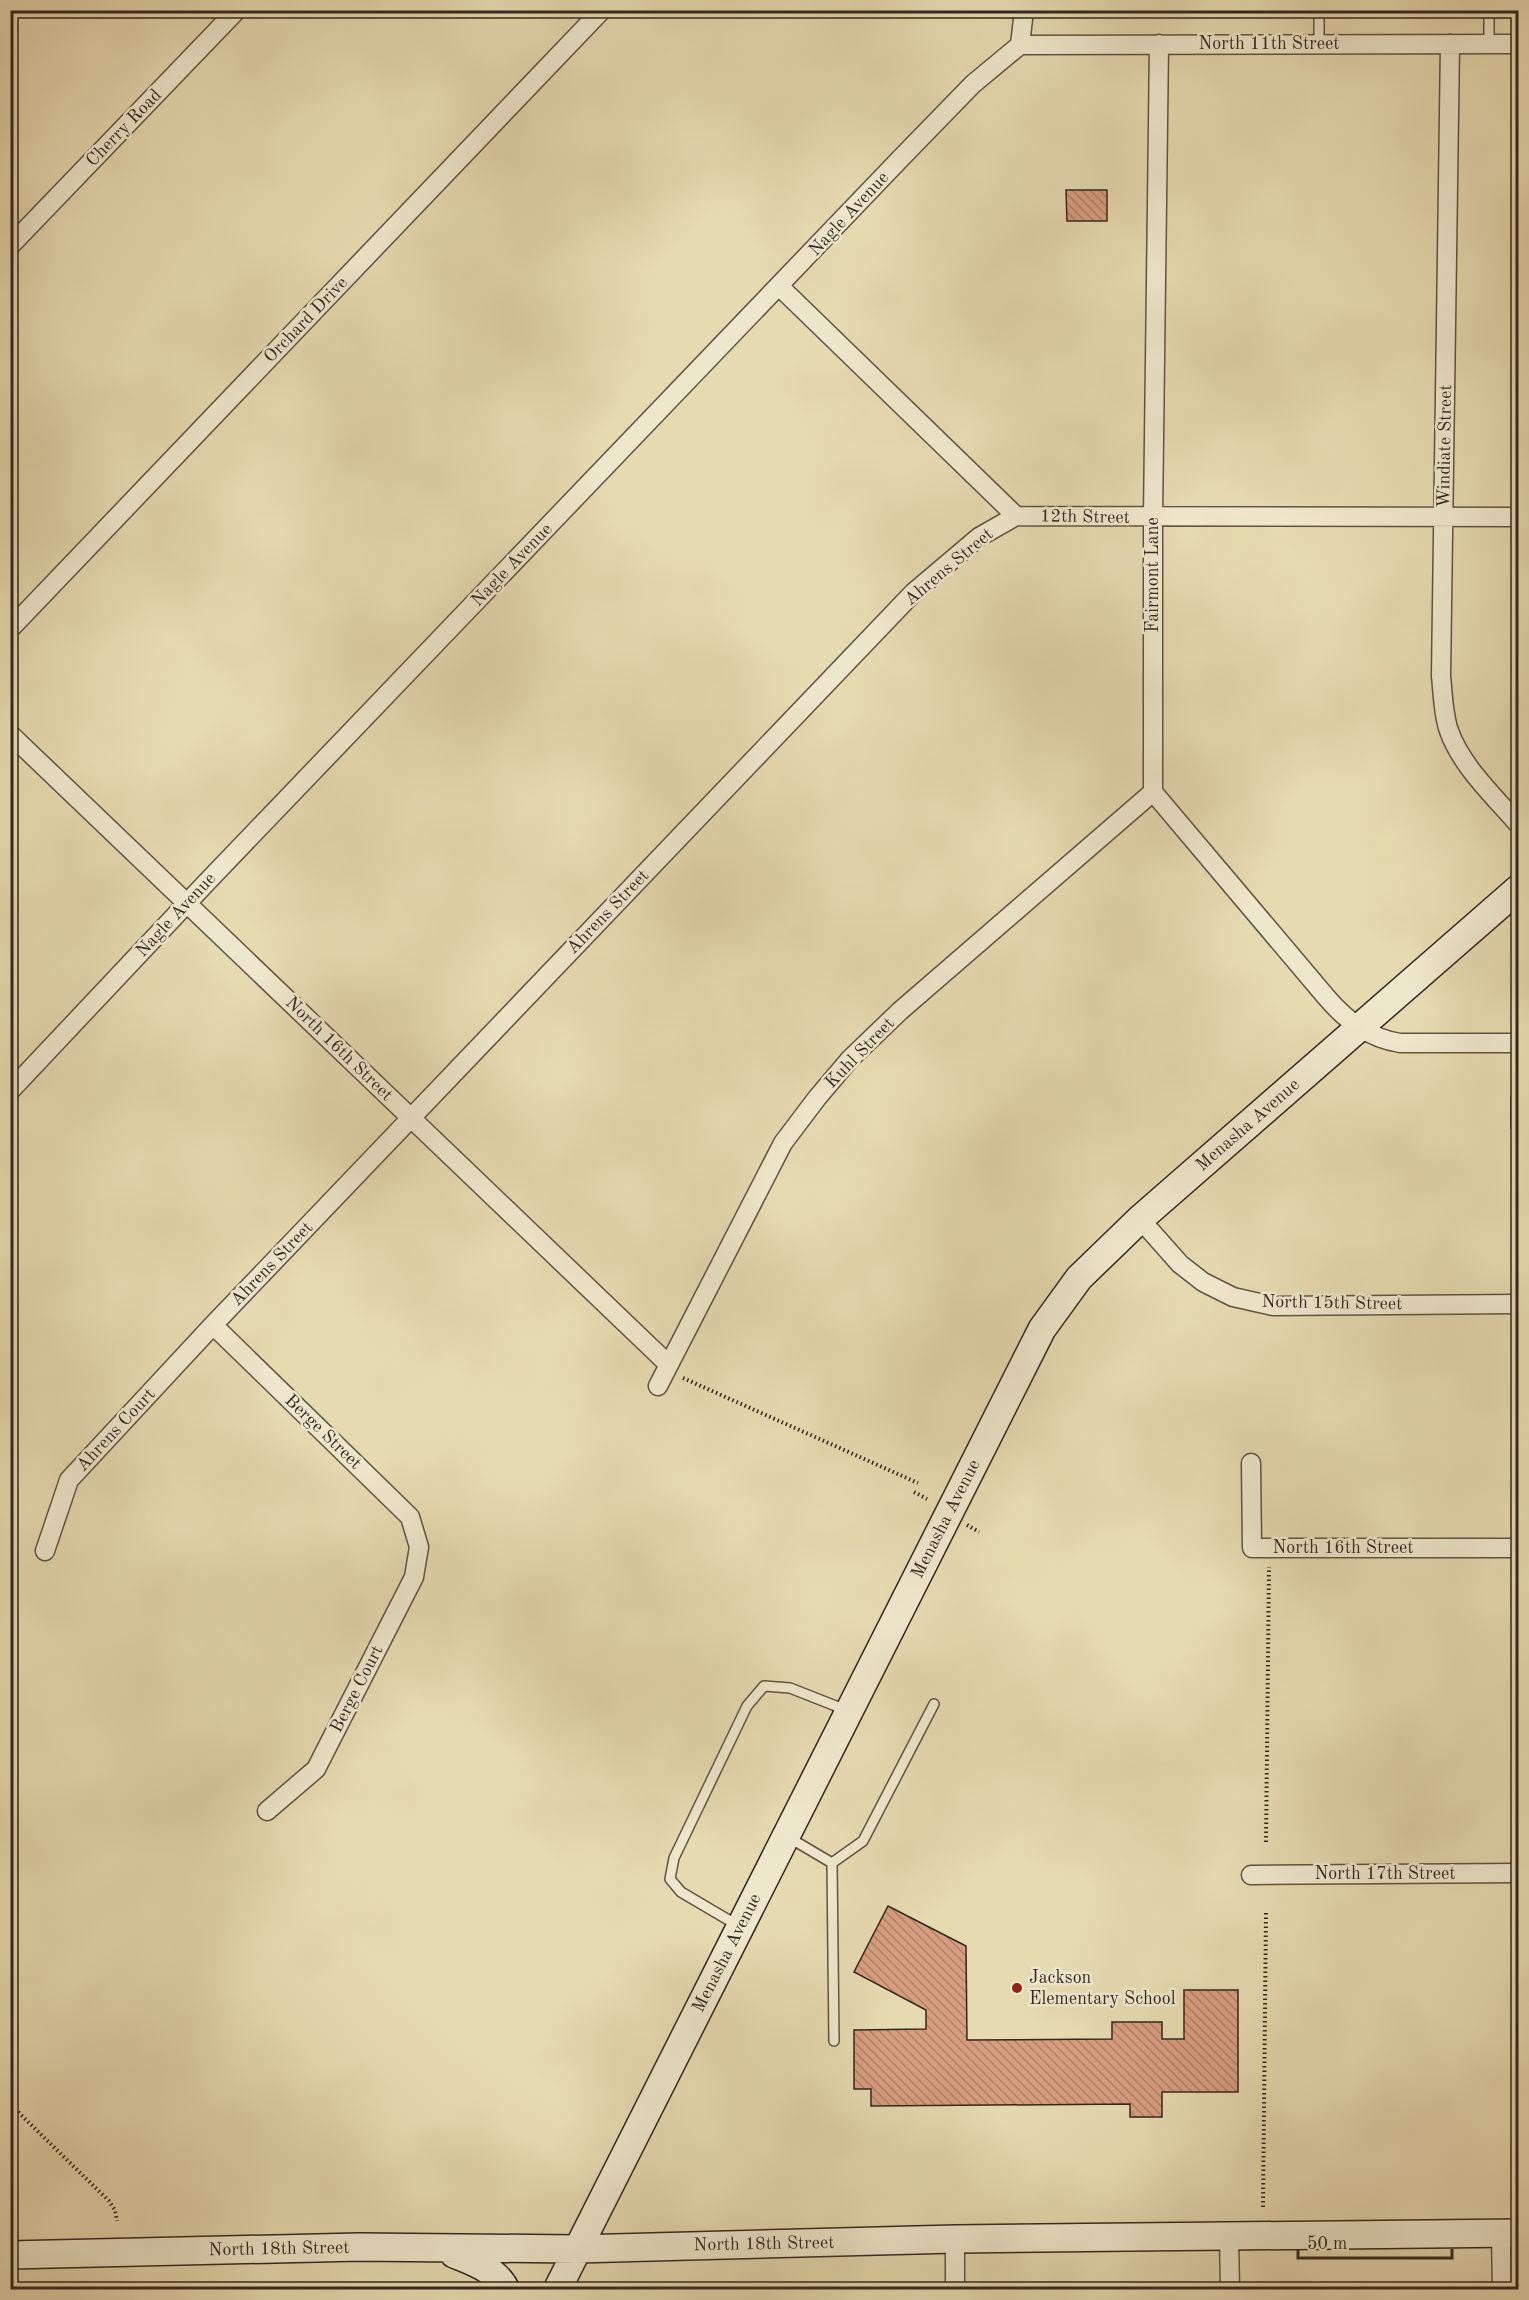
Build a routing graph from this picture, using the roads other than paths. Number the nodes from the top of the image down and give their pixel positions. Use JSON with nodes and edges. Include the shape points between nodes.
{"nodes":[{"id":1,"x":237,"y":10,"type":"edge"},
{"id":2,"x":602,"y":10,"type":"edge"},
{"id":3,"x":1024,"y":10,"type":"edge"},
{"id":4,"x":1319,"y":10,"type":"edge"},
{"id":5,"x":1488,"y":10,"type":"edge"},
{"id":6,"x":1159,"y":44,"type":"junction"},
{"id":7,"x":1319,"y":44,"type":"junction"},
{"id":8,"x":1450,"y":44,"type":"junction"},
{"id":9,"x":1489,"y":44,"type":"junction"},
{"id":10,"x":1518,"y":44,"type":"edge"},
{"id":11,"x":1020,"y":45,"type":"junction"},
{"id":12,"x":10,"y":246,"type":"edge"},
{"id":13,"x":780,"y":287,"type":"junction"},
{"id":14,"x":1016,"y":516,"type":"junction"},
{"id":15,"x":1444,"y":517,"type":"junction"},
{"id":16,"x":1518,"y":517,"type":"edge"},
{"id":17,"x":1153,"y":518,"type":"junction"},
{"id":18,"x":10,"y":629,"type":"edge"},
{"id":19,"x":10,"y":734,"type":"edge"},
{"id":20,"x":1153,"y":792,"type":"junction"},
{"id":21,"x":1518,"y":824,"type":"edge"},
{"id":22,"x":1518,"y":889,"type":"edge"},
{"id":23,"x":187,"y":903,"type":"junction"},
{"id":24,"x":1359,"y":1028,"type":"junction"},
{"id":25,"x":1518,"y":1043,"type":"edge"},
{"id":26,"x":10,"y":1091,"type":"edge"},
{"id":27,"x":411,"y":1118,"type":"junction"},
{"id":28,"x":1140,"y":1219,"type":"junction"},
{"id":29,"x":1518,"y":1305,"type":"edge"},
{"id":30,"x":213,"y":1325,"type":"junction"},
{"id":31,"x":668,"y":1364,"type":"junction"},
{"id":32,"x":657,"y":1386,"type":"dead end"},
{"id":33,"x":1251,"y":1463,"type":"dead end"},
{"id":34,"x":419,"y":1547,"type":"joint"},
{"id":35,"x":1518,"y":1548,"type":"edge"},
{"id":36,"x":45,"y":1551,"type":"dead end"},
{"id":37,"x":934,"y":1704,"type":"dead end"},
{"id":38,"x":848,"y":1711,"type":"junction"},
{"id":39,"x":267,"y":1811,"type":"dead end"},
{"id":40,"x":786,"y":1836,"type":"junction"},
{"id":41,"x":832,"y":1863,"type":"junction"},
{"id":42,"x":1518,"y":1873,"type":"edge"},
{"id":43,"x":1251,"y":1875,"type":"dead end"},
{"id":44,"x":740,"y":1927,"type":"junction"},
{"id":45,"x":834,"y":2041,"type":"dead end"},
{"id":46,"x":1510,"y":2233,"type":"edge"},
{"id":47,"x":1229,"y":2236,"type":"junction"},
{"id":48,"x":955,"y":2239,"type":"junction"},
{"id":49,"x":577,"y":2249,"type":"junction"},
{"id":50,"x":444,"y":2250,"type":"junction"},
{"id":51,"x":10,"y":2255,"type":"edge"},
{"id":52,"x":506,"y":2289,"type":"edge"},
{"id":53,"x":557,"y":2289,"type":"edge"},
{"id":54,"x":955,"y":2289,"type":"edge"},
{"id":55,"x":1230,"y":2289,"type":"edge"},
{"id":56,"x":1502,"y":2289,"type":"edge"}],
"edges":[{"from":1,"to":12,"type":"street","name":"Cherry Road"},
{"from":2,"to":18,"type":"street","name":"Orchard Drive"},
{"from":3,"to":11,"type":"street"},
{"from":4,"to":7,"type":"lane"},
{"from":5,"to":9,"type":"lane"},
{"from":6,"to":7,"type":"street","name":"North 11th Street"},
{"from":6,"to":11,"type":"street","name":"North 11th Street"},
{"from":6,"to":17,"type":"street","name":"Fairmont Lane"},
{"from":7,"to":8,"type":"street","name":"North 11th Street"},
{"from":8,"to":9,"type":"street","name":"North 11th Street"},
{"from":8,"to":15,"type":"street","name":"Windiate Street"},
{"from":9,"to":10,"type":"street","name":"North 11th Street"},
{"from":11,"to":13,"type":"street","name":"Nagle Avenue","via":[[973,84]]},
{"from":13,"to":14,"type":"street","name":"12th Street"},
{"from":13,"to":23,"type":"street","name":"Nagle Avenue"},
{"from":14,"to":17,"type":"street","name":"12th Street"},
{"from":14,"to":27,"type":"street","name":"Ahrens Street","via":[[980,537],[914,592]]},
{"from":15,"to":16,"type":"street","name":"12th Street"},
{"from":15,"to":17,"type":"street","name":"12th Street"},
{"from":15,"to":21,"type":"street","name":"Windiate Street","via":[[1444,713],[1458,751]]},
{"from":17,"to":20,"type":"street","name":"Fairmont Lane"},
{"from":19,"to":23,"type":"street","name":"North 16th Street"},
{"from":20,"to":24,"type":"street","via":[[1327,998]]},
{"from":20,"to":31,"type":"street","name":"Kuhl Street","via":[[850,1059],[783,1143]]},
{"from":22,"to":24,"type":"street","name":"Menasha Avenue"},
{"from":23,"to":26,"type":"street","name":"Nagle Avenue"},
{"from":23,"to":27,"type":"street","name":"North 16th Street"},
{"from":24,"to":25,"type":"street","via":[[1376,1038],[1400,1043]]},
{"from":24,"to":28,"type":"street","name":"Menasha Avenue"},
{"from":27,"to":30,"type":"street","name":"Ahrens Street"},
{"from":27,"to":31,"type":"street","name":"North 16th Street"},
{"from":28,"to":29,"type":"street","name":"North 15th Street","via":[[1180,1264],[1203,1282],[1233,1297],[1273,1306]]},
{"from":28,"to":38,"type":"street","name":"Menasha Avenue","via":[[1079,1278],[1041,1329]]},
{"from":30,"to":34,"type":"street","name":"Berge Street","via":[[410,1517]]},
{"from":30,"to":36,"type":"street","name":"Ahrens Court","via":[[69,1480]]},
{"from":31,"to":32,"type":"street","name":"Kuhl Street"},
{"from":33,"to":35,"type":"street","name":"North 16th Street","via":[[1252,1548]]},
{"from":34,"to":39,"type":"street","name":"Berge Court","via":[[414,1577],[316,1769]]},
{"from":37,"to":41,"type":"lane","via":[[863,1842]]},
{"from":38,"to":40,"type":"street","name":"Menasha Avenue"},
{"from":38,"to":44,"type":"lane","via":[[790,1688],[764,1686],[747,1706],[674,1858],[670,1879],[681,1892]]},
{"from":40,"to":41,"type":"lane"},
{"from":40,"to":44,"type":"street","name":"Menasha Avenue"},
{"from":41,"to":45,"type":"lane"},
{"from":42,"to":43,"type":"street","name":"North 17th Street"},
{"from":44,"to":49,"type":"street","name":"Menasha Avenue"},
{"from":46,"to":47,"type":"street","name":"North 18th Street"},
{"from":46,"to":56,"type":"street"},
{"from":47,"to":48,"type":"street","name":"North 18th Street"},
{"from":47,"to":55,"type":"street"},
{"from":48,"to":49,"type":"street","name":"North 18th Street"},
{"from":48,"to":54,"type":"street"},
{"from":49,"to":50,"type":"street","name":"North 18th Street"},
{"from":49,"to":53,"type":"street","name":"Menasha Avenue"},
{"from":50,"to":51,"type":"street","name":"North 18th Street","via":[[359,2247]]},
{"from":50,"to":52,"type":"street","via":[[487,2268]]}]}
